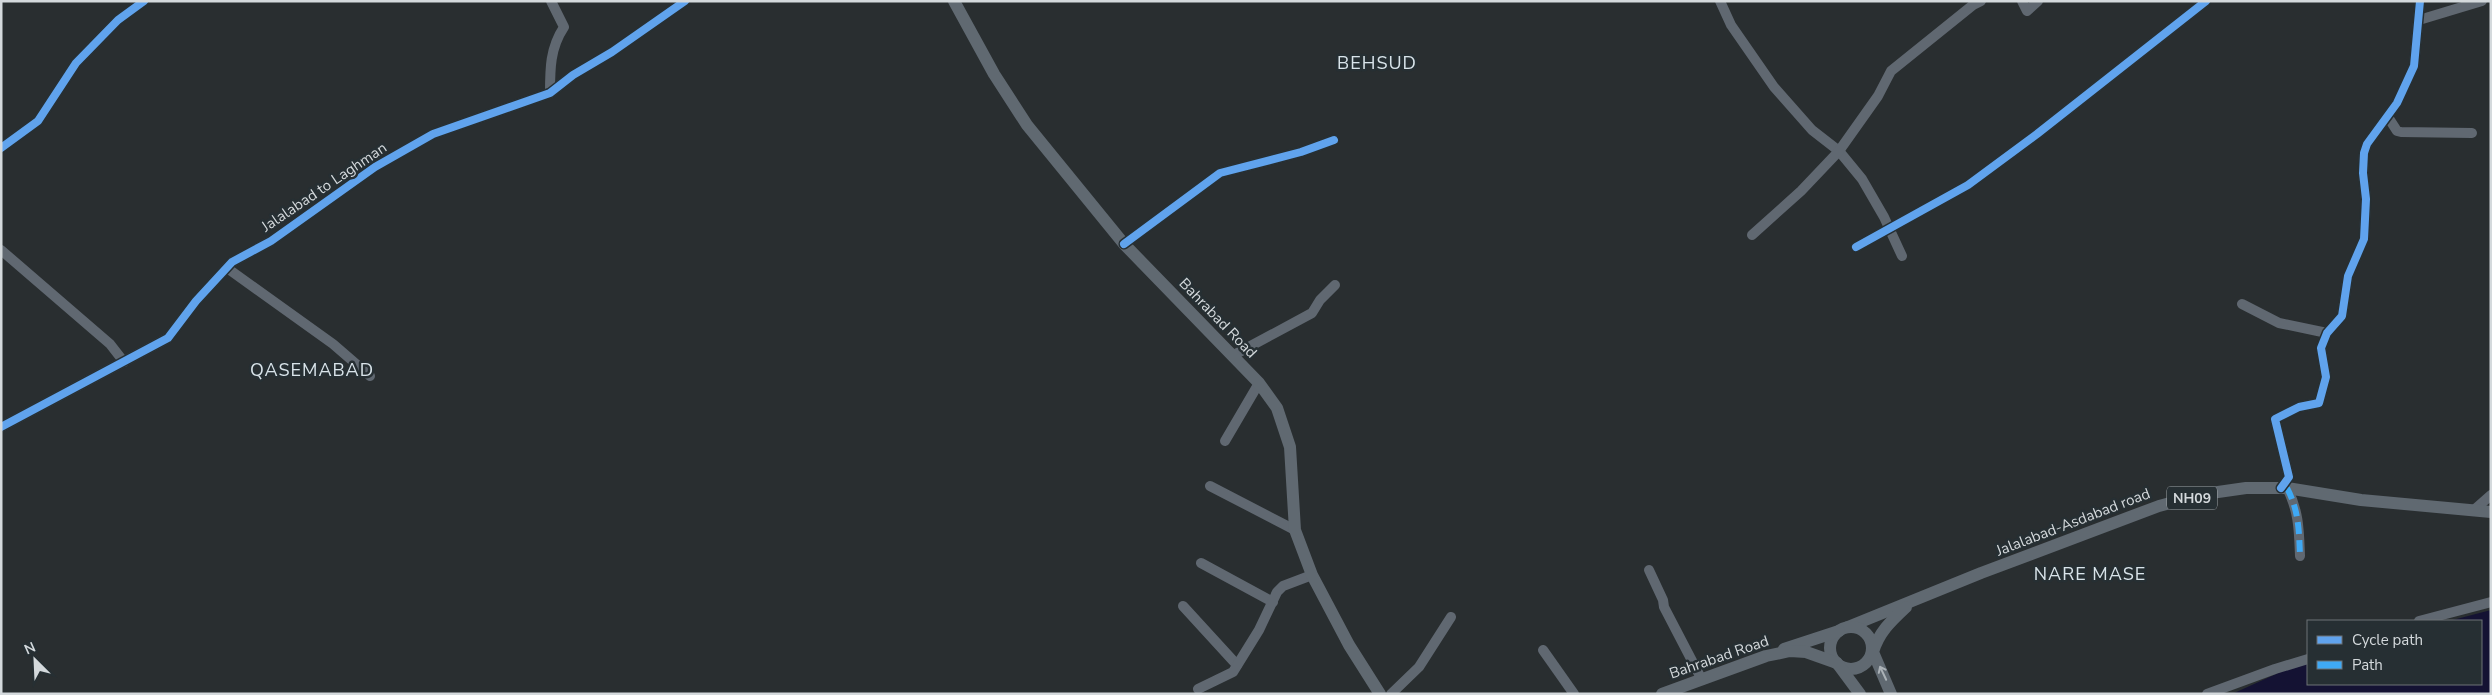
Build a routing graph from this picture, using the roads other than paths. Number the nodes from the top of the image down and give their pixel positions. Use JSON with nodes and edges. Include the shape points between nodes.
{"nodes":[{"id":1,"x":144,"y":1,"type":"edge"},
{"id":2,"x":552,"y":1,"type":"edge"},
{"id":3,"x":684,"y":1,"type":"edge"},
{"id":4,"x":954,"y":1,"type":"edge"},
{"id":5,"x":1720,"y":1,"type":"edge"},
{"id":6,"x":1981,"y":1,"type":"edge"},
{"id":7,"x":2022,"y":1,"type":"edge"},
{"id":8,"x":2038,"y":1,"type":"edge"},
{"id":9,"x":2206,"y":1,"type":"edge"},
{"id":10,"x":2420,"y":1,"type":"edge"},
{"id":11,"x":2482,"y":1,"type":"edge"},
{"id":12,"x":2419,"y":20,"type":"junction"},
{"id":13,"x":550,"y":93,"type":"junction"},
{"id":14,"x":2388,"y":117,"type":"junction"},
{"id":15,"x":2472,"y":133,"type":"dead end"},
{"id":16,"x":1334,"y":140,"type":"dead end"},
{"id":17,"x":1,"y":148,"type":"edge"},
{"id":18,"x":1839,"y":151,"type":"junction"},
{"id":19,"x":1889,"y":228,"type":"junction"},
{"id":20,"x":1752,"y":235,"type":"dead end"},
{"id":21,"x":1124,"y":244,"type":"junction"},
{"id":22,"x":1856,"y":246,"type":"dead end"},
{"id":23,"x":1,"y":250,"type":"edge"},
{"id":24,"x":1902,"y":256,"type":"dead end"},
{"id":25,"x":227,"y":268,"type":"junction"},
{"id":26,"x":1335,"y":285,"type":"dead end"},
{"id":27,"x":2242,"y":304,"type":"dead end"},
{"id":28,"x":2328,"y":333,"type":"junction"},
{"id":29,"x":1232,"y":356,"type":"junction"},
{"id":30,"x":124,"y":362,"type":"junction"},
{"id":31,"x":370,"y":376,"type":"dead end"},
{"id":32,"x":1259,"y":383,"type":"junction"},
{"id":33,"x":1,"y":428,"type":"edge"},
{"id":34,"x":1225,"y":441,"type":"dead end"},
{"id":35,"x":1210,"y":486,"type":"dead end"},
{"id":36,"x":2284,"y":488,"type":"junction"},
{"id":37,"x":2491,"y":495,"type":"edge"},
{"id":38,"x":2474,"y":510,"type":"junction"},
{"id":39,"x":2491,"y":512,"type":"edge"},
{"id":40,"x":1295,"y":530,"type":"junction"},
{"id":41,"x":2300,"y":556,"type":"dead end"},
{"id":42,"x":1201,"y":562,"type":"dead end"},
{"id":43,"x":1649,"y":570,"type":"dead end"},
{"id":44,"x":1312,"y":574,"type":"junction"},
{"id":45,"x":1274,"y":602,"type":"junction"},
{"id":46,"x":2491,"y":602,"type":"edge"},
{"id":47,"x":1910,"y":603,"type":"junction"},
{"id":48,"x":1183,"y":606,"type":"dead end"},
{"id":49,"x":1452,"y":617,"type":"dead end"},
{"id":50,"x":2423,"y":620,"type":"edge"},
{"id":51,"x":1844,"y":629,"type":"junction"},
{"id":52,"x":1543,"y":650,"type":"dead end"},
{"id":53,"x":1872,"y":652,"type":"junction"},
{"id":54,"x":1766,"y":656,"type":"junction"},
{"id":55,"x":2307,"y":659,"type":"edge"},
{"id":56,"x":1837,"y":664,"type":"junction"},
{"id":57,"x":1237,"y":665,"type":"junction"},
{"id":58,"x":1702,"y":680,"type":"junction"},
{"id":59,"x":1198,"y":689,"type":"dead end"},
{"id":60,"x":1380,"y":694,"type":"edge"},
{"id":61,"x":1391,"y":694,"type":"edge"},
{"id":62,"x":1574,"y":694,"type":"edge"},
{"id":63,"x":1662,"y":694,"type":"edge"},
{"id":64,"x":1860,"y":694,"type":"edge"},
{"id":65,"x":1891,"y":694,"type":"edge"},
{"id":66,"x":2208,"y":694,"type":"edge"}],
"edges":[{"from":1,"to":17,"type":"street","via":[[118,20],[76,63],[38,121]]},
{"from":2,"to":13,"type":"street","via":[[564,27],[555,40]]},
{"from":3,"to":13,"type":"street","name":"Jalalabad to Laghman"},
{"from":4,"to":21,"type":"main road","name":"Bahrabad Road","via":[[1017,112]]},
{"from":5,"to":18,"type":"street","via":[[1731,25],[1774,86],[1812,130]]},
{"from":6,"to":18,"type":"street","via":[[1973,4],[1891,71],[1878,96]]},
{"from":7,"to":8,"type":"street","via":[[2027,11]]},
{"from":9,"to":19,"type":"street","via":[[1968,185]]},
{"from":10,"to":12,"type":"street"},
{"from":11,"to":12,"type":"street"},
{"from":12,"to":14,"type":"street","via":[[2414,66]]},
{"from":13,"to":25,"type":"street","name":"Jalalabad to Laghman","via":[[433,134],[375,167],[271,241]]},
{"from":14,"to":15,"type":"street","via":[[2397,131],[2402,132]]},
{"from":14,"to":28,"type":"street","via":[[2364,153],[2364,239],[2348,276],[2342,316]]},
{"from":16,"to":21,"type":"street","via":[[1220,173]]},
{"from":18,"to":19,"type":"street","via":[[1862,179]]},
{"from":18,"to":20,"type":"street"},
{"from":19,"to":22,"type":"street"},
{"from":19,"to":24,"type":"street"},
{"from":21,"to":29,"type":"main road","name":"Bahrabad Road"},
{"from":23,"to":30,"type":"street","via":[[110,344]]},
{"from":25,"to":30,"type":"street","name":"Jalalabad to Laghman","via":[[168,338]]},
{"from":25,"to":31,"type":"street","via":[[333,344]]},
{"from":26,"to":29,"type":"street","via":[[1312,313]]},
{"from":27,"to":28,"type":"street","via":[[2280,323]]},
{"from":28,"to":36,"type":"street","via":[[2321,348],[2326,377],[2319,403],[2275,419],[2289,477]]},
{"from":29,"to":32,"type":"main road","name":"Bahrabad Road"},
{"from":30,"to":33,"type":"street","name":"Jalalabad to Laghman"},
{"from":32,"to":34,"type":"street"},
{"from":32,"to":40,"type":"main road","name":"Bahrabad Road","via":[[1277,408],[1290,447]]},
{"from":35,"to":40,"type":"street"},
{"from":36,"to":38,"type":"main road","name":"Jalalabad-Asdabad road","number":"NH09","via":[[2362,500]]},
{"from":36,"to":41,"type":"street","via":[[2295,504]]},
{"from":36,"to":47,"type":"main road","name":"Jalalabad-Asdabad road","number":"NH09","via":[[2246,488],[2204,494],[2160,506]]},
{"from":37,"to":38,"type":"street"},
{"from":38,"to":39,"type":"main road","name":"Jalalabad-Asdabad road","number":"NH09"},
{"from":40,"to":44,"type":"main road","name":"Bahrabad Road"},
{"from":42,"to":45,"type":"street"},
{"from":43,"to":58,"type":"street","via":[[1664,607]]},
{"from":44,"to":45,"type":"street","via":[[1283,586]]},
{"from":44,"to":60,"type":"main road","name":"Bahrabad Road","via":[[1349,645]]},
{"from":45,"to":57,"type":"street"},
{"from":46,"to":50,"type":"street"},
{"from":47,"to":51,"type":"main road","number":"NH09"},
{"from":47,"to":53,"type":"main road","number":"NH09","via":[[1887,625]]},
{"from":48,"to":57,"type":"street"},
{"from":49,"to":61,"type":"street","via":[[1419,667]]},
{"from":51,"to":53,"type":"main road","via":[[1861,629],[1866,633]]},
{"from":51,"to":54,"type":"main road"},
{"from":51,"to":56,"type":"main road","via":[[1835,634],[1830,646],[1830,653]]},
{"from":52,"to":62,"type":"street"},
{"from":53,"to":56,"type":"main road","number":"NH09","via":[[1866,663],[1854,668]]},
{"from":65,"to":53,"type":"main road","one_way":true},
{"from":54,"to":56,"type":"main road","name":"Bahrabad Road","via":[[1790,651],[1806,652]]},
{"from":54,"to":58,"type":"main road","name":"Bahrabad Road"},
{"from":55,"to":66,"type":"street"},
{"from":56,"to":64,"type":"main road"},
{"from":57,"to":59,"type":"street","via":[[1226,677]]},
{"from":58,"to":63,"type":"main road","name":"Bahrabad Road"}]}
